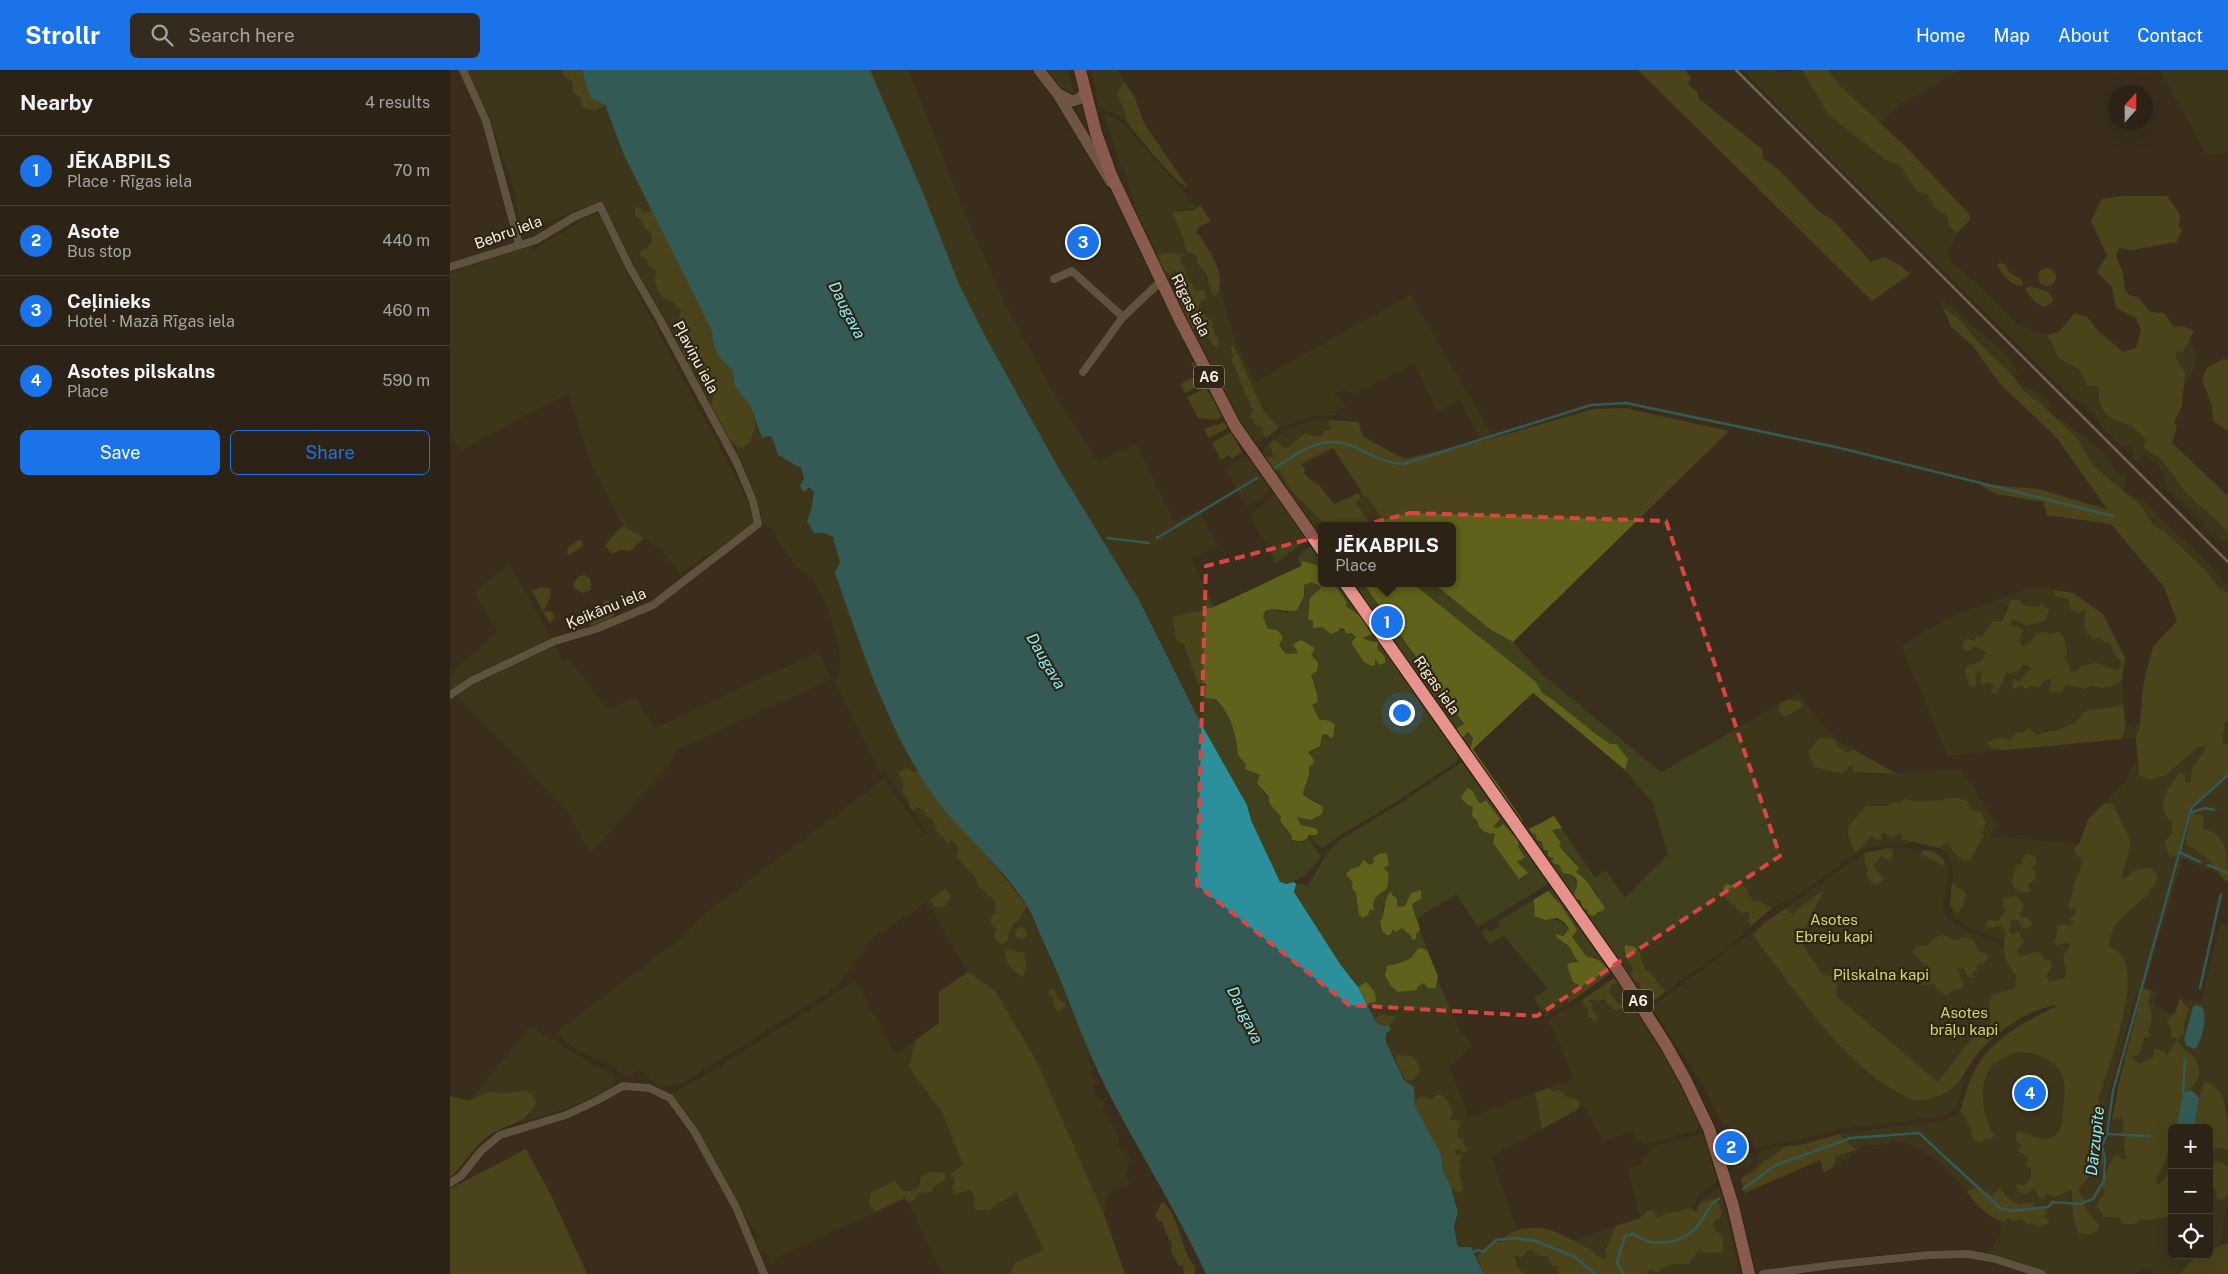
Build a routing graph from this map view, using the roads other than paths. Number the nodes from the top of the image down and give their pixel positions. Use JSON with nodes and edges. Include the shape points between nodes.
{"nodes":[{"id":1,"x":463,"y":70,"type":"edge"},
{"id":2,"x":1039,"y":70,"type":"edge"},
{"id":3,"x":1080,"y":70,"type":"edge"},
{"id":4,"x":1085,"y":92,"type":"junction"},
{"id":5,"x":1057,"y":93,"type":"junction"},
{"id":6,"x":1118,"y":191,"type":"junction"},
{"id":7,"x":600,"y":206,"type":"joint"},
{"id":8,"x":519,"y":244,"type":"junction"},
{"id":9,"x":450,"y":267,"type":"edge"},
{"id":10,"x":1054,"y":279,"type":"dead end"},
{"id":11,"x":1161,"y":281,"type":"junction"},
{"id":12,"x":1123,"y":317,"type":"junction"},
{"id":13,"x":1083,"y":372,"type":"dead end"},
{"id":14,"x":758,"y":524,"type":"joint"},
{"id":15,"x":1318,"y":544,"type":"edge"},
{"id":16,"x":1348,"y":587,"type":"edge"},
{"id":17,"x":450,"y":695,"type":"edge"},
{"id":18,"x":450,"y":1183,"type":"edge"},
{"id":19,"x":764,"y":1274,"type":"edge"},
{"id":20,"x":1749,"y":1274,"type":"edge"},
{"id":21,"x":1763,"y":1274,"type":"edge"},
{"id":22,"x":2042,"y":1274,"type":"edge"}],
"edges":[{"from":1,"to":8,"type":"street","via":[[486,121]]},
{"from":2,"to":5,"type":"main road","name":"Rīgas iela"},
{"from":3,"to":4,"type":"highway","number":"A6"},
{"from":4,"to":5,"type":"main road","via":[[1072,101]]},
{"from":4,"to":6,"type":"highway","number":"A6","via":[[1096,133]]},
{"from":5,"to":6,"type":"main road","name":"Rīgas iela"},
{"from":6,"to":11,"type":"highway","name":"Rīgas iela","number":"A6"},
{"from":7,"to":8,"type":"street","name":"Bebru iela","via":[[536,240]]},
{"from":7,"to":14,"type":"street","name":"Pļaviņu iela","via":[[630,268],[737,463],[753,501]]},
{"from":8,"to":9,"type":"street","name":"Bebru iela"},
{"from":10,"to":12,"type":"street","via":[[1072,271]]},
{"from":11,"to":12,"type":"street"},
{"from":11,"to":15,"type":"highway","name":"Rīgas iela","number":"A6","via":[[1235,426]]},
{"from":12,"to":13,"type":"street"},
{"from":14,"to":17,"type":"street","name":"Ķeikānu iela","via":[[653,605],[596,629],[556,641],[471,681]]},
{"from":16,"to":20,"type":"highway","name":"Rīgas iela","number":"A6","via":[[1620,973],[1686,1081],[1717,1152]]},
{"from":18,"to":19,"type":"street","via":[[461,1176],[500,1134],[566,1115],[623,1086],[649,1088],[670,1098],[694,1132],[736,1207]]},
{"from":21,"to":22,"type":"street","via":[[1929,1255],[1968,1254]]}]}
